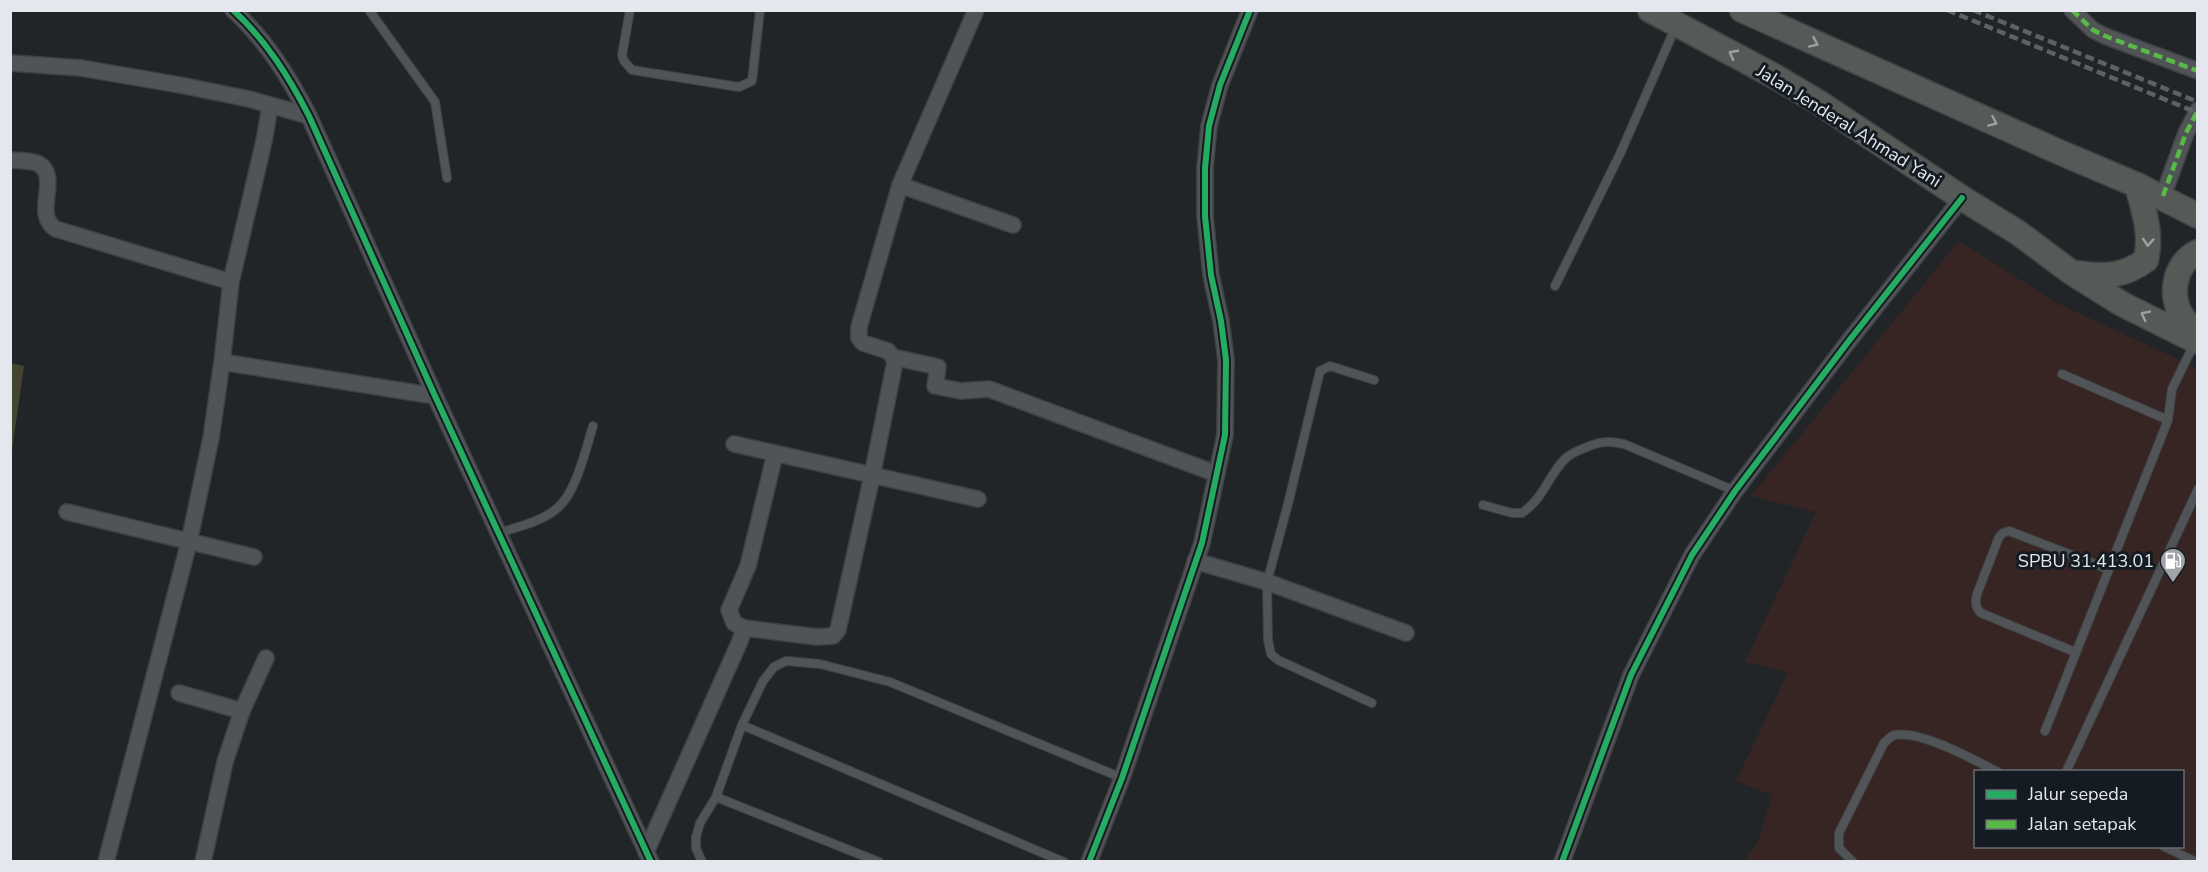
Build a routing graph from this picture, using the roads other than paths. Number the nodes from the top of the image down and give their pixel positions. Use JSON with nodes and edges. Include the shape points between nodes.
{"nodes":[{"id":1,"x":233,"y":10,"type":"edge"},
{"id":2,"x":369,"y":10,"type":"edge"},
{"id":3,"x":630,"y":10,"type":"edge"},
{"id":4,"x":760,"y":10,"type":"edge"},
{"id":5,"x":976,"y":10,"type":"edge"},
{"id":6,"x":1250,"y":10,"type":"edge"},
{"id":7,"x":1650,"y":10,"type":"edge"},
{"id":8,"x":1742,"y":10,"type":"edge"},
{"id":9,"x":2072,"y":10,"type":"edge"},
{"id":10,"x":1677,"y":25,"type":"junction"},
{"id":11,"x":10,"y":63,"type":"edge"},
{"id":12,"x":2198,"y":71,"type":"edge"},
{"id":13,"x":270,"y":106,"type":"junction"},
{"id":14,"x":2198,"y":110,"type":"edge"},
{"id":15,"x":309,"y":116,"type":"junction"},
{"id":16,"x":10,"y":160,"type":"edge"},
{"id":17,"x":447,"y":178,"type":"dead end"},
{"id":18,"x":900,"y":185,"type":"junction"},
{"id":19,"x":2137,"y":185,"type":"junction"},
{"id":20,"x":2163,"y":196,"type":"junction"},
{"id":21,"x":1962,"y":198,"type":"junction"},
{"id":22,"x":2198,"y":216,"type":"edge"},
{"id":23,"x":1013,"y":225,"type":"dead end"},
{"id":24,"x":2198,"y":252,"type":"edge"},
{"id":25,"x":2072,"y":272,"type":"junction"},
{"id":26,"x":231,"y":282,"type":"junction"},
{"id":27,"x":1555,"y":286,"type":"dead end"},
{"id":28,"x":2197,"y":338,"type":"edge"},
{"id":29,"x":893,"y":357,"type":"junction"},
{"id":30,"x":222,"y":362,"type":"junction"},
{"id":31,"x":2062,"y":374,"type":"dead end"},
{"id":32,"x":1374,"y":380,"type":"dead end"},
{"id":33,"x":435,"y":396,"type":"junction"},
{"id":34,"x":2168,"y":420,"type":"junction"},
{"id":35,"x":593,"y":426,"type":"dead end"},
{"id":36,"x":734,"y":444,"type":"dead end"},
{"id":37,"x":775,"y":454,"type":"junction"},
{"id":38,"x":1217,"y":474,"type":"junction"},
{"id":39,"x":872,"y":476,"type":"junction"},
{"id":40,"x":2198,"y":489,"type":"edge"},
{"id":41,"x":1735,"y":491,"type":"junction"},
{"id":42,"x":978,"y":499,"type":"dead end"},
{"id":43,"x":1483,"y":505,"type":"dead end"},
{"id":44,"x":67,"y":512,"type":"dead end"},
{"id":45,"x":500,"y":533,"type":"junction"},
{"id":46,"x":189,"y":542,"type":"junction"},
{"id":47,"x":254,"y":557,"type":"dead end"},
{"id":48,"x":1195,"y":561,"type":"junction"},
{"id":49,"x":2108,"y":569,"type":"junction"},
{"id":50,"x":1267,"y":582,"type":"junction"},
{"id":51,"x":744,"y":628,"type":"junction"},
{"id":52,"x":1406,"y":633,"type":"dead end"},
{"id":53,"x":2075,"y":652,"type":"junction"},
{"id":54,"x":266,"y":658,"type":"dead end"},
{"id":55,"x":179,"y":693,"type":"dead end"},
{"id":56,"x":1372,"y":703,"type":"dead end"},
{"id":57,"x":242,"y":711,"type":"junction"},
{"id":58,"x":742,"y":725,"type":"junction"},
{"id":59,"x":2045,"y":730,"type":"dead end"},
{"id":60,"x":1996,"y":770,"type":"edge"},
{"id":61,"x":2066,"y":770,"type":"edge"},
{"id":62,"x":1122,"y":778,"type":"junction"},
{"id":63,"x":716,"y":797,"type":"junction"},
{"id":64,"x":2167,"y":848,"type":"edge"},
{"id":65,"x":649,"y":857,"type":"edge"},
{"id":66,"x":106,"y":861,"type":"edge"},
{"id":67,"x":203,"y":861,"type":"edge"},
{"id":68,"x":702,"y":861,"type":"edge"},
{"id":69,"x":879,"y":861,"type":"edge"},
{"id":70,"x":1064,"y":861,"type":"edge"},
{"id":71,"x":1089,"y":861,"type":"edge"},
{"id":72,"x":1562,"y":861,"type":"edge"},
{"id":73,"x":1853,"y":861,"type":"edge"},
{"id":74,"x":2196,"y":861,"type":"edge"}],
"edges":[{"from":1,"to":15,"type":"street","via":[[276,59]]},
{"from":2,"to":17,"type":"lane","via":[[435,102]]},
{"from":3,"to":4,"type":"lane","via":[[622,55],[632,70],[739,87],[752,81]]},
{"from":5,"to":18,"type":"street"},
{"from":6,"to":38,"type":"street","via":[[1220,86],[1209,126],[1205,168],[1211,275],[1226,360],[1225,435]]},
{"from":7,"to":10,"type":"highway","name":"Jalan Jenderal Ahmad Yani"},
{"from":8,"to":19,"type":"highway","one_way":true},
{"from":9,"to":12,"type":"street","via":[[2105,36]]},
{"from":21,"to":10,"type":"highway","name":"Jalan Jenderal Ahmad Yani","one_way":true,"via":[[1801,92]]},
{"from":10,"to":27,"type":"lane"},
{"from":11,"to":13,"type":"street","via":[[81,68]]},
{"from":13,"to":15,"type":"street"},
{"from":13,"to":26,"type":"street"},
{"from":14,"to":20,"type":"street"},
{"from":15,"to":33,"type":"street"},
{"from":16,"to":26,"type":"street","via":[[34,162],[45,170],[46,219],[56,229]]},
{"from":18,"to":23,"type":"street"},
{"from":18,"to":29,"type":"street","via":[[859,327],[863,344],[888,351]]},
{"from":19,"to":20,"type":"highway"},
{"from":19,"to":25,"type":"highway","one_way":true,"via":[[2149,231],[2146,260],[2131,271],[2100,277]]},
{"from":20,"to":22,"type":"highway"},
{"from":21,"to":25,"type":"highway","name":"Jalan Jenderal Ahmad Yani"},
{"from":21,"to":41,"type":"street"},
{"from":24,"to":28,"type":"highway","via":[[2181,264],[2176,275],[2178,306]]},
{"from":28,"to":25,"type":"highway","name":"Jalan Jenderal Ahmad Yani","one_way":true,"via":[[2122,304]]},
{"from":26,"to":30,"type":"street"},
{"from":28,"to":34,"type":"lane","via":[[2172,389]]},
{"from":29,"to":38,"type":"street","via":[[938,367],[935,386],[961,391],[989,389]]},
{"from":29,"to":39,"type":"street"},
{"from":30,"to":33,"type":"street"},
{"from":30,"to":46,"type":"street"},
{"from":31,"to":34,"type":"lane"},
{"from":32,"to":50,"type":"lane","via":[[1330,366],[1320,371]]},
{"from":33,"to":45,"type":"street"},
{"from":34,"to":49,"type":"lane"},
{"from":35,"to":45,"type":"lane","via":[[564,503],[555,511]]},
{"from":36,"to":37,"type":"street"},
{"from":37,"to":39,"type":"street"},
{"from":37,"to":51,"type":"street","via":[[748,566],[729,610],[734,622]]},
{"from":38,"to":48,"type":"street"},
{"from":39,"to":42,"type":"street"},
{"from":39,"to":51,"type":"street","via":[[838,630],[832,636],[817,637]]},
{"from":40,"to":61,"type":"lane"},
{"from":41,"to":43,"type":"lane","via":[[1610,441],[1598,442],[1568,456],[1540,496],[1522,513]]},
{"from":41,"to":72,"type":"street","via":[[1692,555],[1631,675]]},
{"from":44,"to":46,"type":"street"},
{"from":45,"to":65,"type":"street"},
{"from":46,"to":47,"type":"street"},
{"from":46,"to":66,"type":"street"},
{"from":48,"to":50,"type":"street"},
{"from":48,"to":62,"type":"street"},
{"from":49,"to":53,"type":"lane"},
{"from":49,"to":53,"type":"lane","via":[[2009,531],[1999,537],[1977,594],[1977,609]]},
{"from":50,"to":52,"type":"street"},
{"from":50,"to":56,"type":"lane","via":[[1271,654]]},
{"from":51,"to":65,"type":"street"},
{"from":53,"to":59,"type":"lane"},
{"from":54,"to":57,"type":"street"},
{"from":55,"to":57,"type":"street"},
{"from":57,"to":67,"type":"street","via":[[225,762]]},
{"from":58,"to":62,"type":"lane","via":[[774,667],[786,661],[820,664],[890,682]]},
{"from":58,"to":63,"type":"lane"},
{"from":58,"to":70,"type":"lane"},
{"from":60,"to":73,"type":"lane","via":[[1924,738],[1892,735],[1884,743],[1839,833],[1839,848]]},
{"from":62,"to":71,"type":"street"},
{"from":63,"to":68,"type":"lane","via":[[696,837]]},
{"from":63,"to":69,"type":"lane"},
{"from":64,"to":74,"type":"lane"}]}
